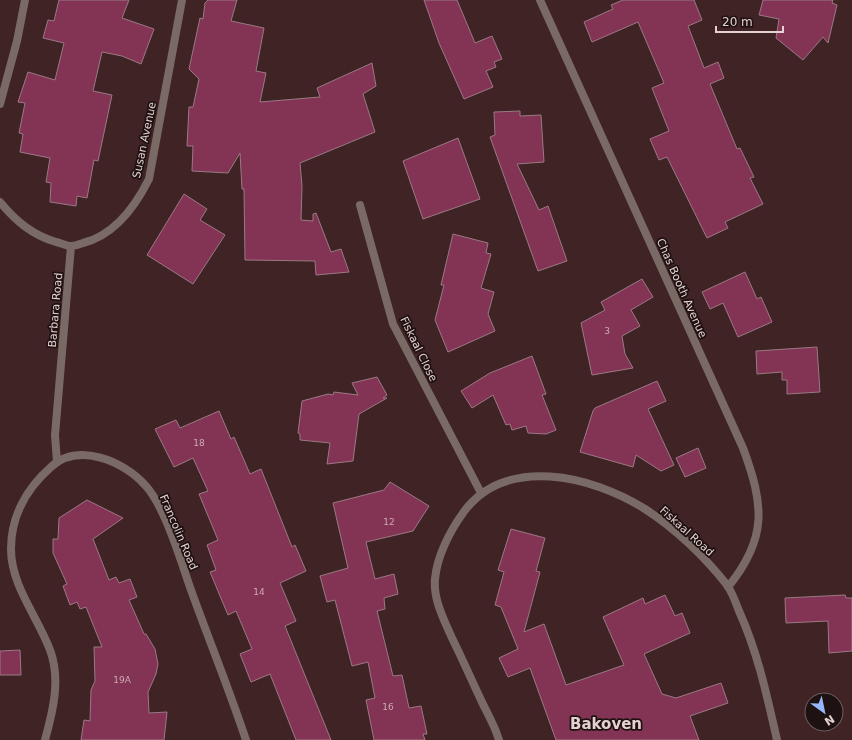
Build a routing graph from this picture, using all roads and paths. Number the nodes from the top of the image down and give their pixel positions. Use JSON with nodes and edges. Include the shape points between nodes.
{"nodes":[{"id":1,"x":25,"y":0,"type":"edge"},
{"id":2,"x":182,"y":0,"type":"edge"},
{"id":3,"x":540,"y":0,"type":"edge"},
{"id":4,"x":0,"y":104,"type":"edge"},
{"id":5,"x":0,"y":202,"type":"edge"},
{"id":6,"x":360,"y":205,"type":"dead end"},
{"id":7,"x":71,"y":246,"type":"junction"},
{"id":8,"x":57,"y":462,"type":"junction"},
{"id":9,"x":482,"y":493,"type":"junction"},
{"id":10,"x":728,"y":587,"type":"junction"},
{"id":11,"x":45,"y":740,"type":"edge"},
{"id":12,"x":246,"y":740,"type":"edge"},
{"id":13,"x":499,"y":740,"type":"edge"},
{"id":14,"x":777,"y":740,"type":"edge"}],
"edges":[{"from":1,"to":4,"type":"street"},
{"from":2,"to":7,"type":"street","name":"Susan Avenue","via":[[149,179],[140,199],[109,232]]},
{"from":3,"to":10,"type":"street","name":"Chas Booth Avenue","via":[[743,448],[754,478],[758,535],[744,568]]},
{"from":5,"to":7,"type":"street","via":[[30,231],[46,239]]},
{"from":6,"to":9,"type":"street","name":"Fiskaal Close","via":[[393,324]]},
{"from":7,"to":8,"type":"street","name":"Barbara Road","via":[[55,435]]},
{"from":8,"to":11,"type":"street","name":"Francolin Road","via":[[39,477],[23,499],[14,523],[11,550],[17,581],[50,651],[55,676],[54,707]]},
{"from":8,"to":12,"type":"street","name":"Francolin Road","via":[[81,455],[104,458],[126,468],[146,485],[174,542]]},
{"from":9,"to":10,"type":"street","name":"Fiskaal Road","via":[[508,480],[529,476],[577,480],[623,496],[646,509],[673,530],[706,561]]},
{"from":9,"to":13,"type":"street","name":"Fiskaal Road","via":[[470,503],[458,520],[442,551],[435,579],[441,613]]},
{"from":10,"to":14,"type":"street","name":"Fiskaal Road","via":[[746,626],[761,671]]}]}
